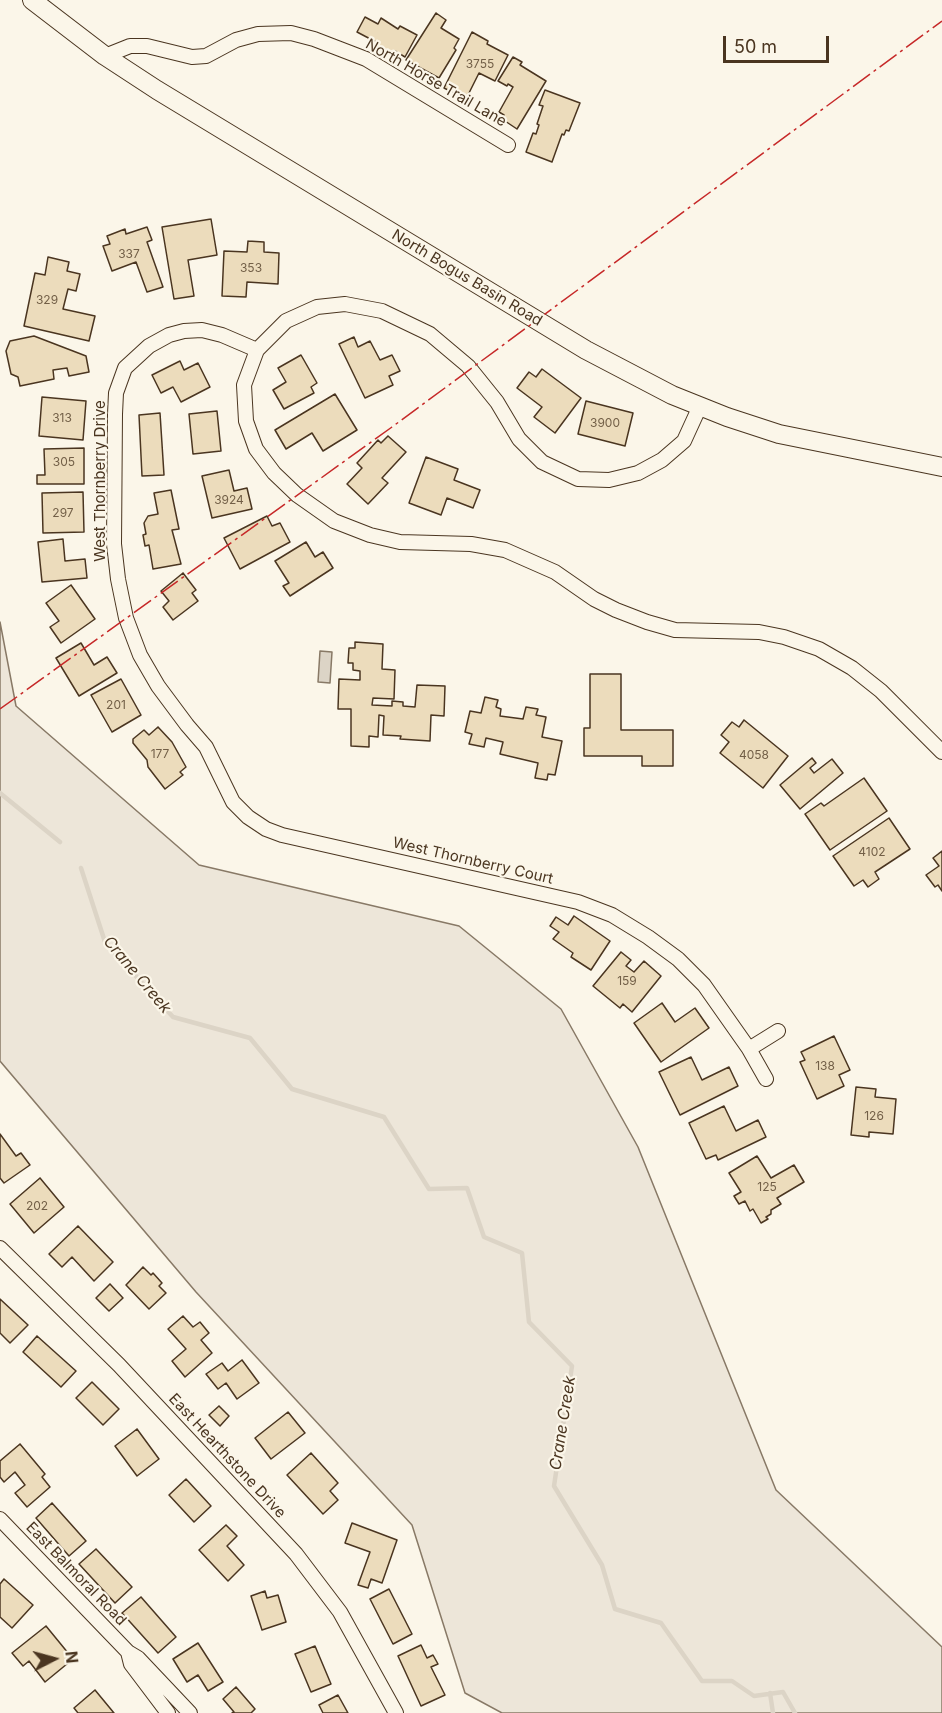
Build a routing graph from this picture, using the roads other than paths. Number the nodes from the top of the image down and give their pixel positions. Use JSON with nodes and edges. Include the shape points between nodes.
{"nodes":[{"id":1,"x":32,"y":0,"type":"edge"},
{"id":2,"x":105,"y":56,"type":"junction"},
{"id":3,"x":508,"y":145,"type":"dead end"},
{"id":4,"x":257,"y":350,"type":"junction"},
{"id":5,"x":700,"y":406,"type":"junction"},
{"id":6,"x":942,"y":467,"type":"edge"},
{"id":7,"x":187,"y":725,"type":"joint"},
{"id":8,"x":942,"y":752,"type":"edge"},
{"id":9,"x":778,"y":1031,"type":"dead end"},
{"id":10,"x":749,"y":1049,"type":"junction"},
{"id":11,"x":766,"y":1079,"type":"dead end"},
{"id":12,"x":0,"y":1248,"type":"edge"},
{"id":13,"x":0,"y":1519,"type":"edge"},
{"id":14,"x":128,"y":1652,"type":"junction"},
{"id":15,"x":168,"y":1713,"type":"edge"},
{"id":16,"x":190,"y":1713,"type":"edge"},
{"id":17,"x":396,"y":1713,"type":"edge"}],
"edges":[{"from":1,"to":2,"type":"street","name":"North Bogus Basin Road"},
{"from":2,"to":3,"type":"street","name":"North Horse Trail Lane","via":[[130,46],[207,56],[236,40],[258,34],[291,33],[366,59]]},
{"from":2,"to":5,"type":"street","name":"North Bogus Basin Road","via":[[586,350]]},
{"from":4,"to":5,"type":"street","via":[[286,321],[317,307],[345,304],[382,311],[430,334],[468,366],[497,402],[519,439],[542,462],[578,479],[609,480],[638,473],[662,460],[684,441]]},
{"from":4,"to":7,"type":"street","name":"West Thornberry Drive","via":[[202,330],[169,335],[149,346],[125,368],[116,393],[114,544],[126,618],[140,655]]},
{"from":4,"to":8,"type":"street","via":[[244,386],[246,421],[256,448],[297,495],[334,521],[400,542],[471,544],[505,550],[555,572],[609,607],[656,625],[675,630],[759,632],[819,649],[860,674]]},
{"from":5,"to":6,"type":"street","name":"North Bogus Basin Road","via":[[779,434]]},
{"from":7,"to":10,"type":"street","name":"West Thornberry Court","via":[[206,747],[233,802],[266,829],[578,902],[612,915],[678,959],[704,985]]},
{"from":9,"to":10,"type":"street"},
{"from":10,"to":11,"type":"street","name":"West Thornberry Court"},
{"from":12,"to":17,"type":"street","name":"East Hearthstone Drive","via":[[119,1365],[296,1554],[340,1612]]},
{"from":13,"to":14,"type":"street","name":"East Balmoral Road"},
{"from":14,"to":15,"type":"street","name":"East Balmoral Road","via":[[131,1664]]},
{"from":14,"to":16,"type":"street","name":"East Balmoral Road"}]}
